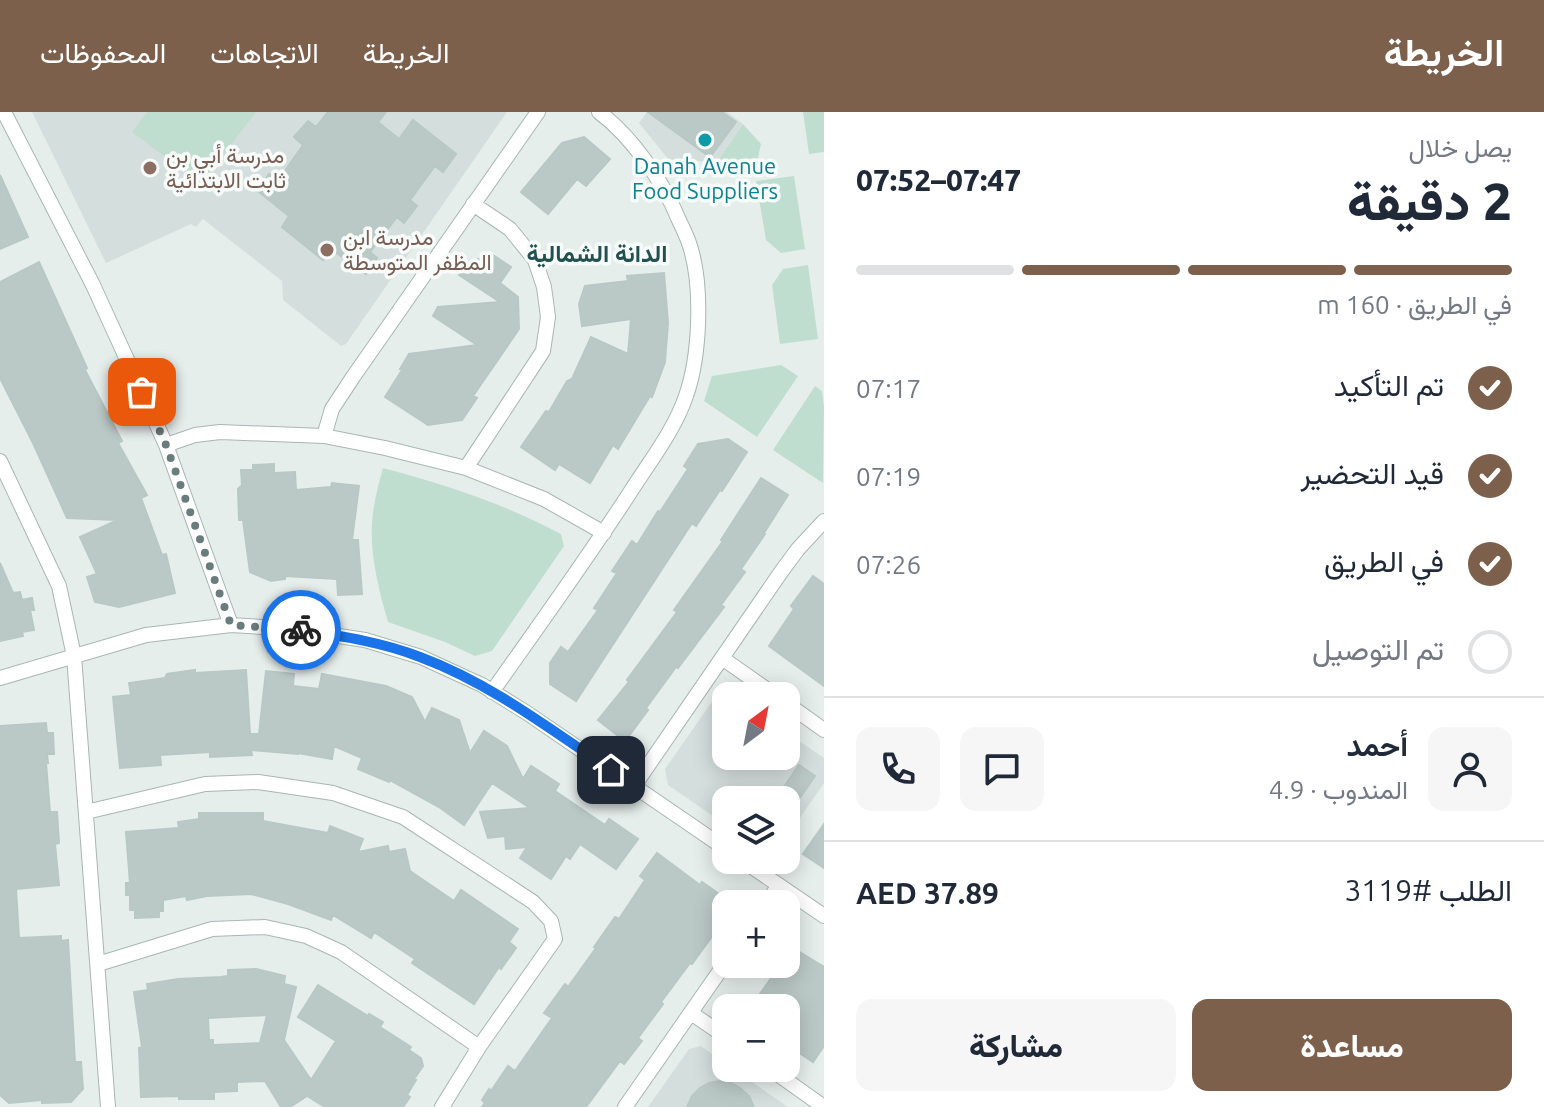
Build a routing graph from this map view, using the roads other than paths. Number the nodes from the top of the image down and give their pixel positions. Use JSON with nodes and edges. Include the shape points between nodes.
{"nodes":[{"id":1,"x":4,"y":112,"type":"edge"},
{"id":2,"x":538,"y":112,"type":"edge"},
{"id":3,"x":599,"y":112,"type":"edge"},
{"id":4,"x":473,"y":204,"type":"junction"},
{"id":5,"x":324,"y":436,"type":"junction"},
{"id":6,"x":166,"y":445,"type":"junction"},
{"id":7,"x":0,"y":461,"type":"edge"},
{"id":8,"x":466,"y":468,"type":"junction"},
{"id":9,"x":824,"y":521,"type":"edge"},
{"id":10,"x":604,"y":533,"type":"junction"},
{"id":11,"x":231,"y":625,"type":"junction"},
{"id":12,"x":74,"y":656,"type":"junction"},
{"id":13,"x":722,"y":658,"type":"junction"},
{"id":14,"x":0,"y":678,"type":"edge"},
{"id":15,"x":756,"y":682,"type":"edge"},
{"id":16,"x":492,"y":692,"type":"junction"},
{"id":17,"x":800,"y":713,"type":"edge"},
{"id":18,"x":824,"y":730,"type":"edge"},
{"id":19,"x":634,"y":786,"type":"junction"},
{"id":20,"x":86,"y":812,"type":"junction"},
{"id":21,"x":712,"y":839,"type":"edge"},
{"id":22,"x":763,"y":874,"type":"edge"},
{"id":23,"x":779,"y":885,"type":"junction"},
{"id":24,"x":776,"y":890,"type":"edge"},
{"id":25,"x":824,"y":916,"type":"edge"},
{"id":26,"x":98,"y":964,"type":"junction"},
{"id":27,"x":715,"y":978,"type":"edge"},
{"id":28,"x":691,"y":1013,"type":"junction"},
{"id":29,"x":712,"y":1027,"type":"edge"},
{"id":30,"x":479,"y":1047,"type":"junction"},
{"id":31,"x":789,"y":1082,"type":"edge"},
{"id":32,"x":108,"y":1107,"type":"edge"},
{"id":33,"x":442,"y":1107,"type":"edge"},
{"id":34,"x":625,"y":1107,"type":"edge"},
{"id":35,"x":824,"y":1107,"type":"edge"}],
"edges":[{"from":1,"to":6,"type":"street","via":[[93,285]]},
{"from":2,"to":4,"type":"street"},
{"from":3,"to":10,"type":"street","via":[[624,135],[669,195],[692,254],[698,340],[679,413]]},
{"from":4,"to":5,"type":"street","via":[[332,409]]},
{"from":4,"to":8,"type":"street","via":[[510,229],[535,260],[548,317],[543,351]]},
{"from":5,"to":6,"type":"street","via":[[220,432]]},
{"from":5,"to":8,"type":"street"},
{"from":6,"to":11,"type":"street"},
{"from":7,"to":12,"type":"street","via":[[59,586]]},
{"from":8,"to":10,"type":"street","via":[[544,499]]},
{"from":9,"to":13,"type":"street","via":[[798,549]]},
{"from":10,"to":16,"type":"street"},
{"from":11,"to":12,"type":"street","via":[[146,635]]},
{"from":11,"to":16,"type":"street","via":[[365,640],[421,657]]},
{"from":12,"to":14,"type":"street"},
{"from":12,"to":20,"type":"street"},
{"from":13,"to":15,"type":"street"},
{"from":13,"to":19,"type":"street"},
{"from":16,"to":19,"type":"street"},
{"from":17,"to":18,"type":"street"},
{"from":19,"to":21,"type":"street"},
{"from":20,"to":26,"type":"street"},
{"from":20,"to":30,"type":"street","via":[[205,784],[258,782],[333,793],[403,817],[533,902],[551,921],[555,939]]},
{"from":22,"to":23,"type":"street"},
{"from":23,"to":24,"type":"street"},
{"from":23,"to":25,"type":"street"},
{"from":26,"to":30,"type":"street","via":[[212,929],[265,927],[306,936],[341,952]]},
{"from":26,"to":32,"type":"street"},
{"from":27,"to":28,"type":"street"},
{"from":28,"to":29,"type":"street"},
{"from":28,"to":34,"type":"street"},
{"from":30,"to":33,"type":"street"},
{"from":31,"to":35,"type":"street"}]}
